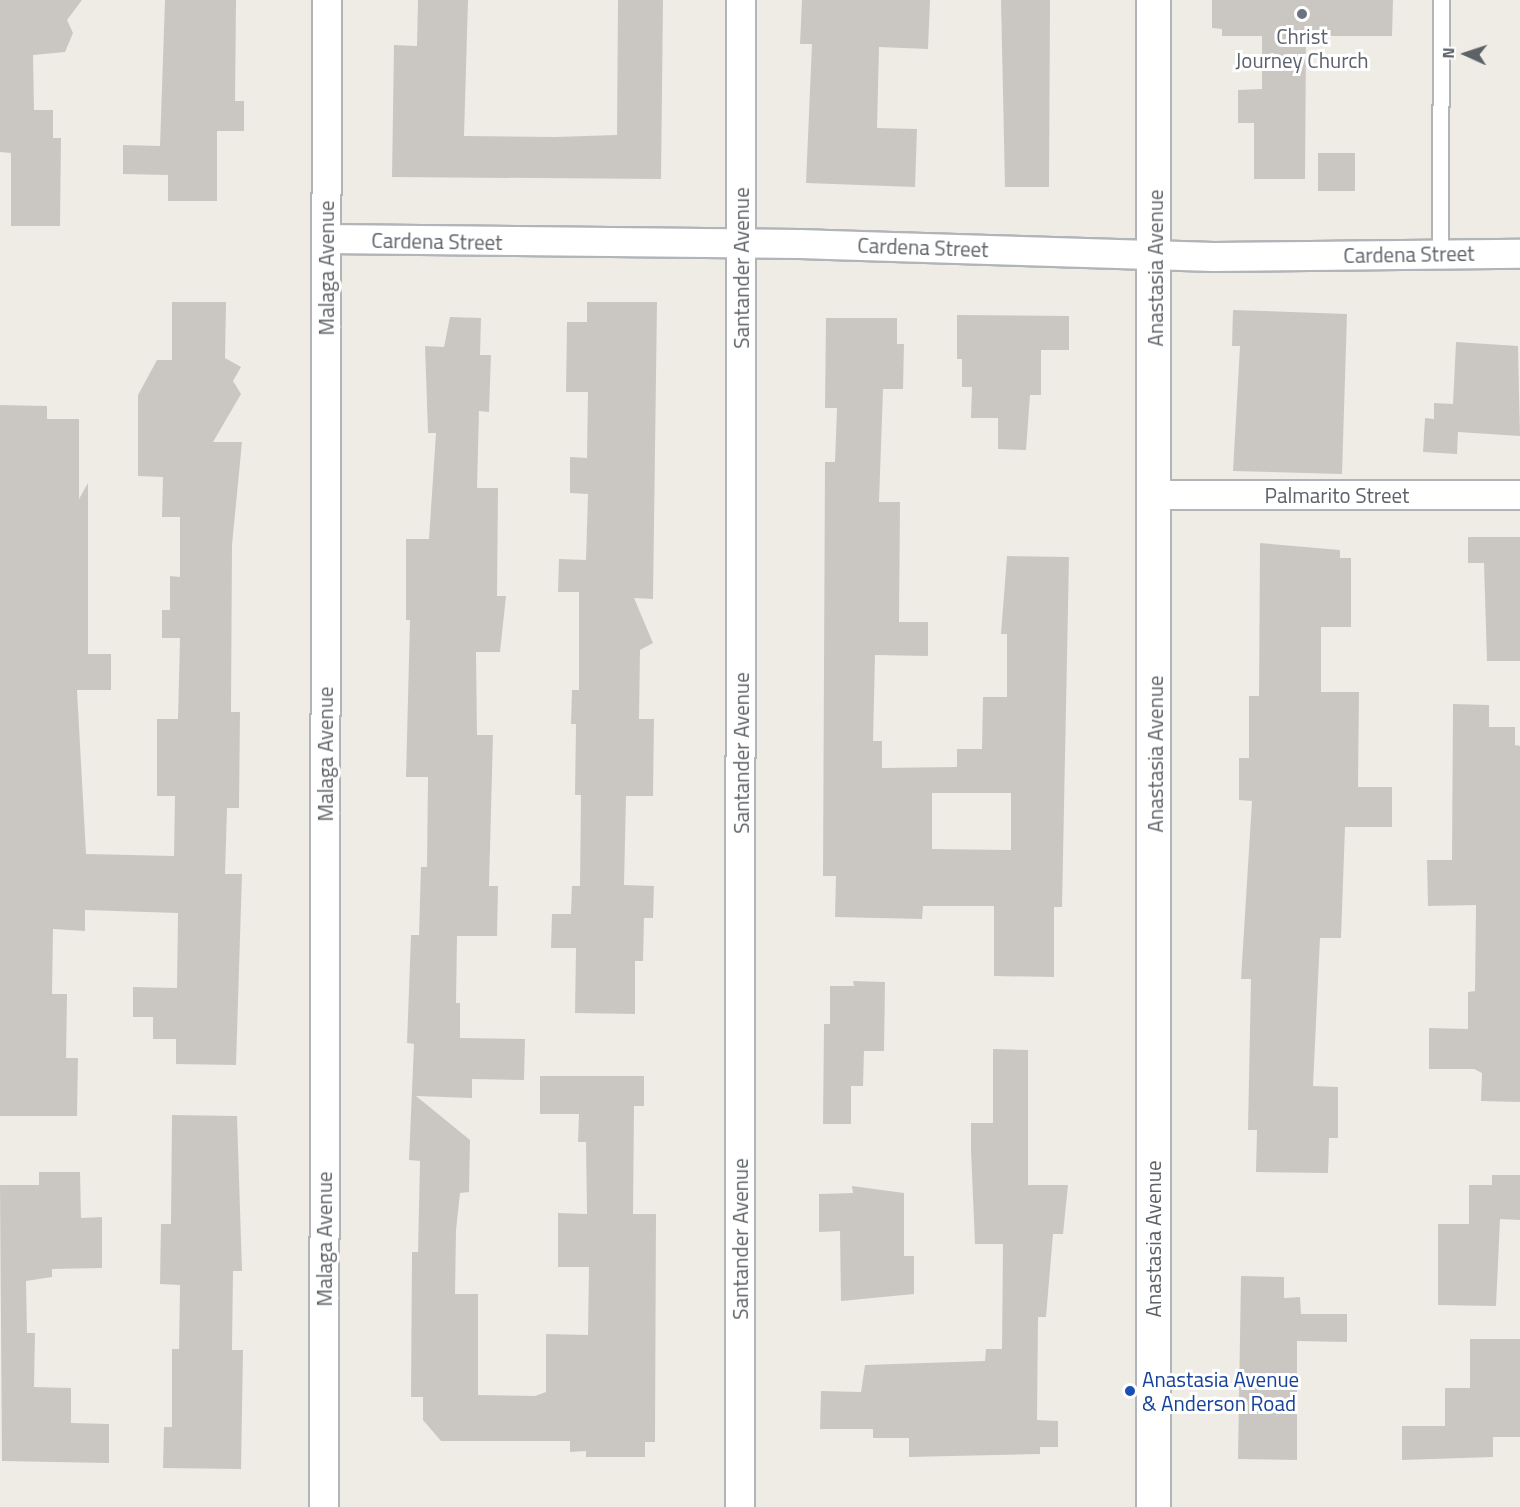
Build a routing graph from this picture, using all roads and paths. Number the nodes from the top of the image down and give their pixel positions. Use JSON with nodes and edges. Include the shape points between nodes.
{"nodes":[{"id":1,"x":327,"y":0,"type":"edge"},
{"id":2,"x":741,"y":0,"type":"edge"},
{"id":3,"x":1153,"y":0,"type":"edge"},
{"id":4,"x":1441,"y":0,"type":"edge"},
{"id":5,"x":326,"y":239,"type":"junction"},
{"id":6,"x":741,"y":244,"type":"junction"},
{"id":7,"x":1155,"y":254,"type":"junction"},
{"id":8,"x":1440,"y":254,"type":"junction"},
{"id":9,"x":1520,"y":254,"type":"edge"},
{"id":10,"x":1154,"y":495,"type":"junction"},
{"id":11,"x":1520,"y":495,"type":"edge"},
{"id":12,"x":324,"y":1507,"type":"edge"},
{"id":13,"x":740,"y":1507,"type":"edge"},
{"id":14,"x":1153,"y":1507,"type":"edge"}],
"edges":[{"from":1,"to":5,"type":"street","name":"Malaga Avenue"},
{"from":2,"to":6,"type":"street","name":"Santander Avenue"},
{"from":3,"to":7,"type":"street","name":"Anastasia Avenue"},
{"from":4,"to":8,"type":"lane"},
{"from":5,"to":6,"type":"street","name":"Cardena Street"},
{"from":5,"to":12,"type":"street","name":"Malaga Avenue"},
{"from":6,"to":7,"type":"street","name":"Cardena Street"},
{"from":6,"to":13,"type":"street","name":"Santander Avenue"},
{"from":7,"to":8,"type":"street","name":"Cardena Street"},
{"from":7,"to":10,"type":"street","name":"Anastasia Avenue"},
{"from":8,"to":9,"type":"street","name":"Cardena Street"},
{"from":10,"to":11,"type":"street","name":"Palmarito Street"},
{"from":10,"to":14,"type":"street","name":"Anastasia Avenue"}]}
